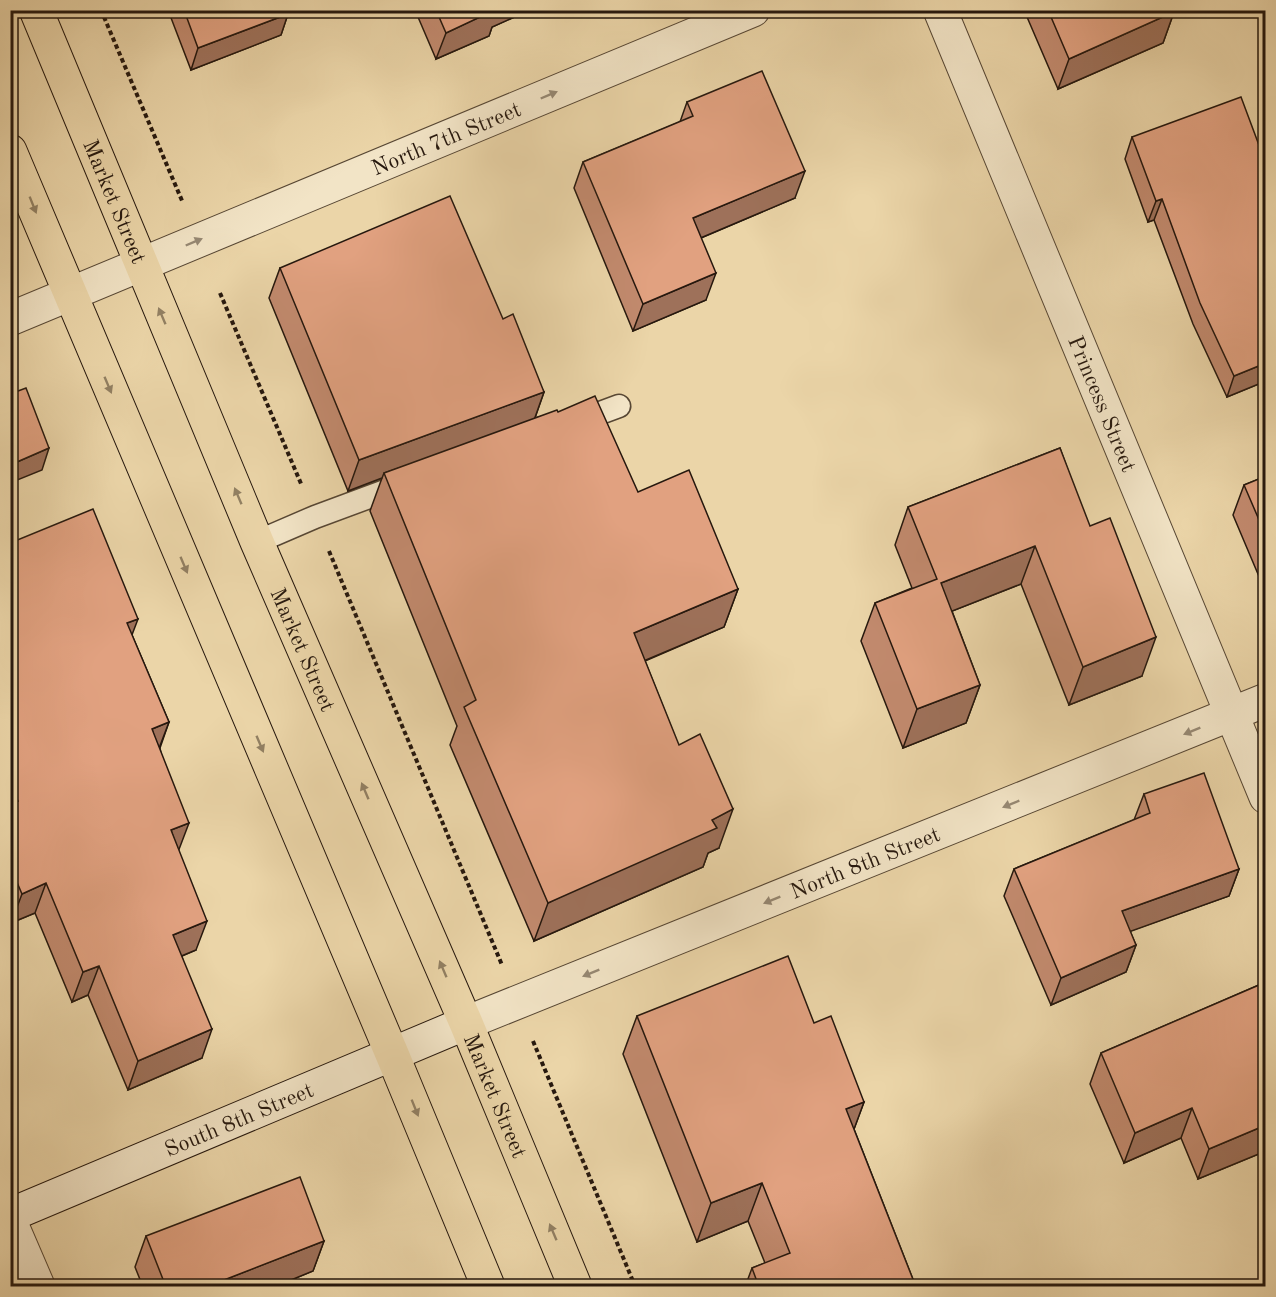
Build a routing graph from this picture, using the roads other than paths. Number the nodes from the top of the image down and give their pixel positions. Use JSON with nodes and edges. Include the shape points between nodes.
{"nodes":[{"id":1,"x":36,"y":10,"type":"edge"},
{"id":2,"x":753,"y":10,"type":"edge"},
{"id":3,"x":940,"y":10,"type":"edge"},
{"id":4,"x":10,"y":151,"type":"edge"},
{"id":5,"x":140,"y":265,"type":"junction"},
{"id":6,"x":70,"y":294,"type":"junction"},
{"id":7,"x":10,"y":320,"type":"edge"},
{"id":8,"x":619,"y":406,"type":"dead end"},
{"id":9,"x":554,"y":430,"type":"edge"},
{"id":10,"x":423,"y":477,"type":"edge"},
{"id":11,"x":257,"y":542,"type":"junction"},
{"id":12,"x":1266,"y":700,"type":"edge"},
{"id":13,"x":1232,"y":715,"type":"junction"},
{"id":14,"x":1266,"y":797,"type":"edge"},
{"id":15,"x":466,"y":1023,"type":"junction"},
{"id":16,"x":392,"y":1054,"type":"junction"},
{"id":17,"x":10,"y":1215,"type":"edge"},
{"id":18,"x":10,"y":1221,"type":"edge"},
{"id":19,"x":38,"y":1287,"type":"edge"},
{"id":20,"x":488,"y":1287,"type":"edge"},
{"id":21,"x":575,"y":1287,"type":"edge"}],
"edges":[{"from":1,"to":5,"type":"main road","name":"Market Street"},
{"from":5,"to":2,"type":"street","name":"North 7th Street","one_way":true},
{"from":3,"to":13,"type":"street","name":"Princess Street"},
{"from":4,"to":6,"type":"main road","one_way":true},
{"from":5,"to":6,"type":"street","name":"North 7th Street"},
{"from":11,"to":5,"type":"main road","name":"Market Street","one_way":true},
{"from":6,"to":7,"type":"street","name":"North 7th Street"},
{"from":6,"to":16,"type":"main road","one_way":true},
{"from":8,"to":9,"type":"lane"},
{"from":10,"to":11,"type":"lane"},
{"from":15,"to":11,"type":"main road","name":"Market Street","one_way":true},
{"from":12,"to":13,"type":"street","name":"North 8th Street"},
{"from":13,"to":14,"type":"street","name":"Princess Street"},
{"from":13,"to":15,"type":"street","name":"North 8th Street","one_way":true},
{"from":15,"to":16,"type":"street","name":"South 8th Street"},
{"from":21,"to":15,"type":"main road","name":"Market Street","one_way":true},
{"from":16,"to":17,"type":"street","name":"South 8th Street"},
{"from":16,"to":20,"type":"main road","one_way":true},
{"from":18,"to":19,"type":"street"}]}
